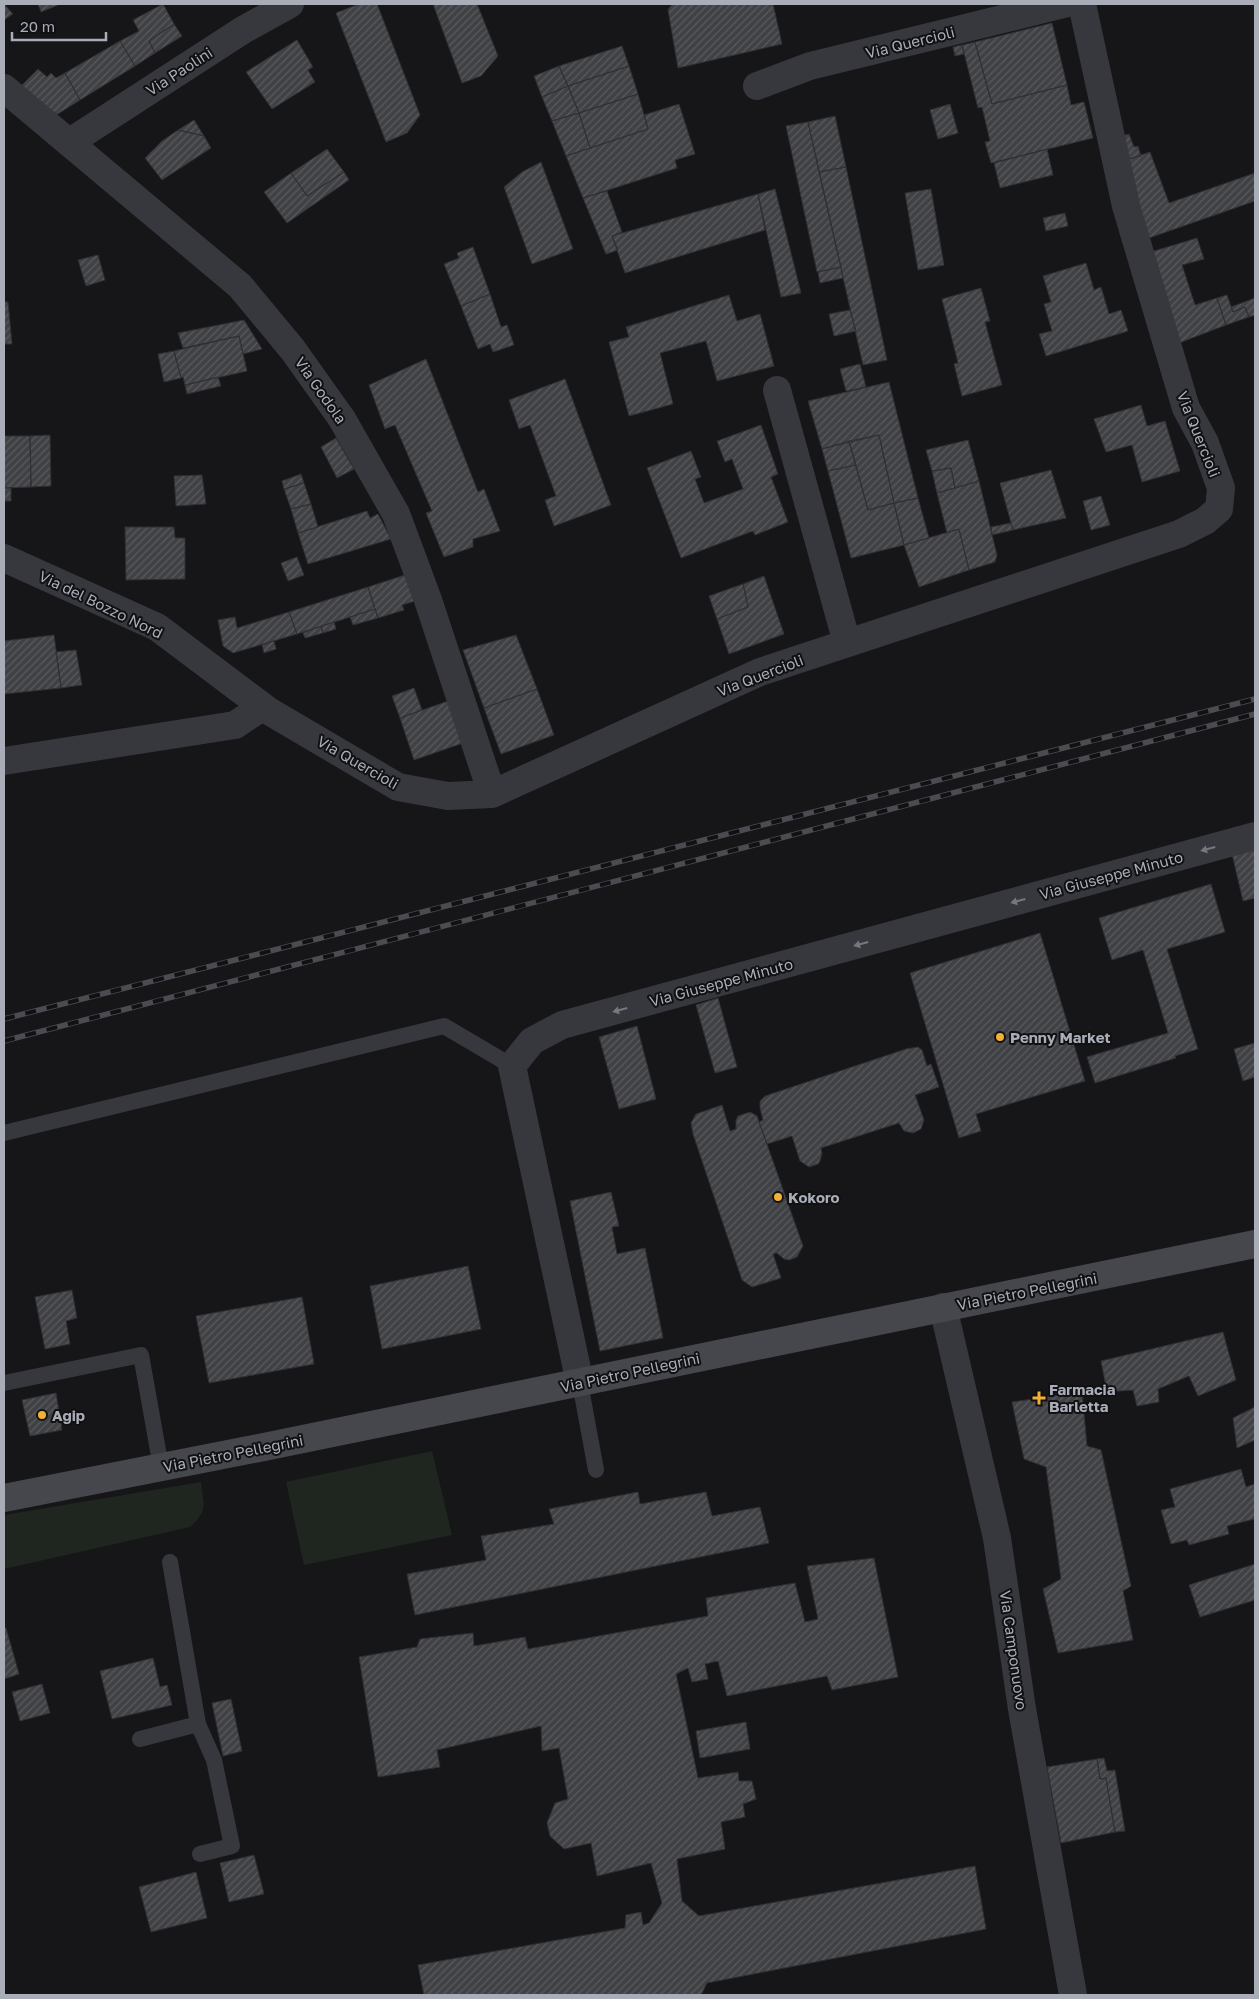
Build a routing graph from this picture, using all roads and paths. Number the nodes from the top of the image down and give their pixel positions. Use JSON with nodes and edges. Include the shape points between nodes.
{"nodes":[{"id":1,"x":290,"y":4,"type":"edge"},
{"id":2,"x":1064,"y":4,"type":"edge"},
{"id":3,"x":1082,"y":4,"type":"edge"},
{"id":4,"x":758,"y":86,"type":"dead end"},
{"id":5,"x":4,"y":88,"type":"edge"},
{"id":6,"x":70,"y":142,"type":"junction"},
{"id":7,"x":777,"y":390,"type":"dead end"},
{"id":8,"x":4,"y":558,"type":"edge"},
{"id":9,"x":847,"y":643,"type":"junction"},
{"id":10,"x":266,"y":709,"type":"junction"},
{"id":11,"x":4,"y":761,"type":"edge"},
{"id":12,"x":492,"y":794,"type":"junction"},
{"id":13,"x":1255,"y":836,"type":"edge"},
{"id":14,"x":512,"y":1066,"type":"junction"},
{"id":15,"x":4,"y":1133,"type":"edge"},
{"id":16,"x":1255,"y":1244,"type":"edge"},
{"id":17,"x":943,"y":1308,"type":"junction"},
{"id":18,"x":4,"y":1383,"type":"edge"},
{"id":19,"x":580,"y":1383,"type":"junction"},
{"id":20,"x":161,"y":1467,"type":"junction"},
{"id":21,"x":596,"y":1470,"type":"dead end"},
{"id":22,"x":4,"y":1498,"type":"edge"},
{"id":23,"x":170,"y":1562,"type":"dead end"},
{"id":24,"x":198,"y":1724,"type":"junction"},
{"id":25,"x":140,"y":1739,"type":"dead end"},
{"id":26,"x":200,"y":1854,"type":"dead end"},
{"id":27,"x":1073,"y":1995,"type":"edge"}],
"edges":[{"from":1,"to":6,"type":"street","name":"Via Paolini","via":[[243,30]]},
{"from":2,"to":4,"type":"street","name":"Via Quercioli","via":[[810,66]]},
{"from":3,"to":9,"type":"street","name":"Via Quercioli","via":[[1126,206],[1186,408],[1205,443],[1221,488],[1219,510],[1206,521],[1179,534]]},
{"from":5,"to":6,"type":"street","name":"Via Godola"},
{"from":6,"to":12,"type":"street","name":"Via Godola","via":[[240,286],[293,350],[342,419],[396,514]]},
{"from":7,"to":9,"type":"street"},
{"from":8,"to":10,"type":"street","name":"Via del Bozzo Nord","via":[[157,627]]},
{"from":9,"to":12,"type":"street","name":"Via Quercioli","via":[[760,672]]},
{"from":10,"to":11,"type":"street","via":[[262,707],[235,725]]},
{"from":10,"to":12,"type":"street","name":"Via Quercioli","via":[[398,787],[448,796]]},
{"from":13,"to":14,"type":"street","name":"Via Giuseppe Minuto","one_way":true,"via":[[562,1025],[532,1041]]},
{"from":14,"to":15,"type":"lane","via":[[444,1026]]},
{"from":14,"to":19,"type":"street"},
{"from":16,"to":17,"type":"main road","name":"Via Pietro Pellegrini"},
{"from":17,"to":19,"type":"main road","name":"Via Pietro Pellegrini"},
{"from":17,"to":27,"type":"street","name":"Via Camponuovo","via":[[998,1538],[1022,1709]]},
{"from":18,"to":20,"type":"lane","via":[[141,1355]]},
{"from":19,"to":20,"type":"main road","name":"Via Pietro Pellegrini"},
{"from":19,"to":21,"type":"lane"},
{"from":20,"to":22,"type":"main road","name":"Via Pietro Pellegrini"},
{"from":23,"to":24,"type":"lane"},
{"from":24,"to":25,"type":"lane"},
{"from":24,"to":26,"type":"lane","via":[[214,1760],[232,1846]]}]}
